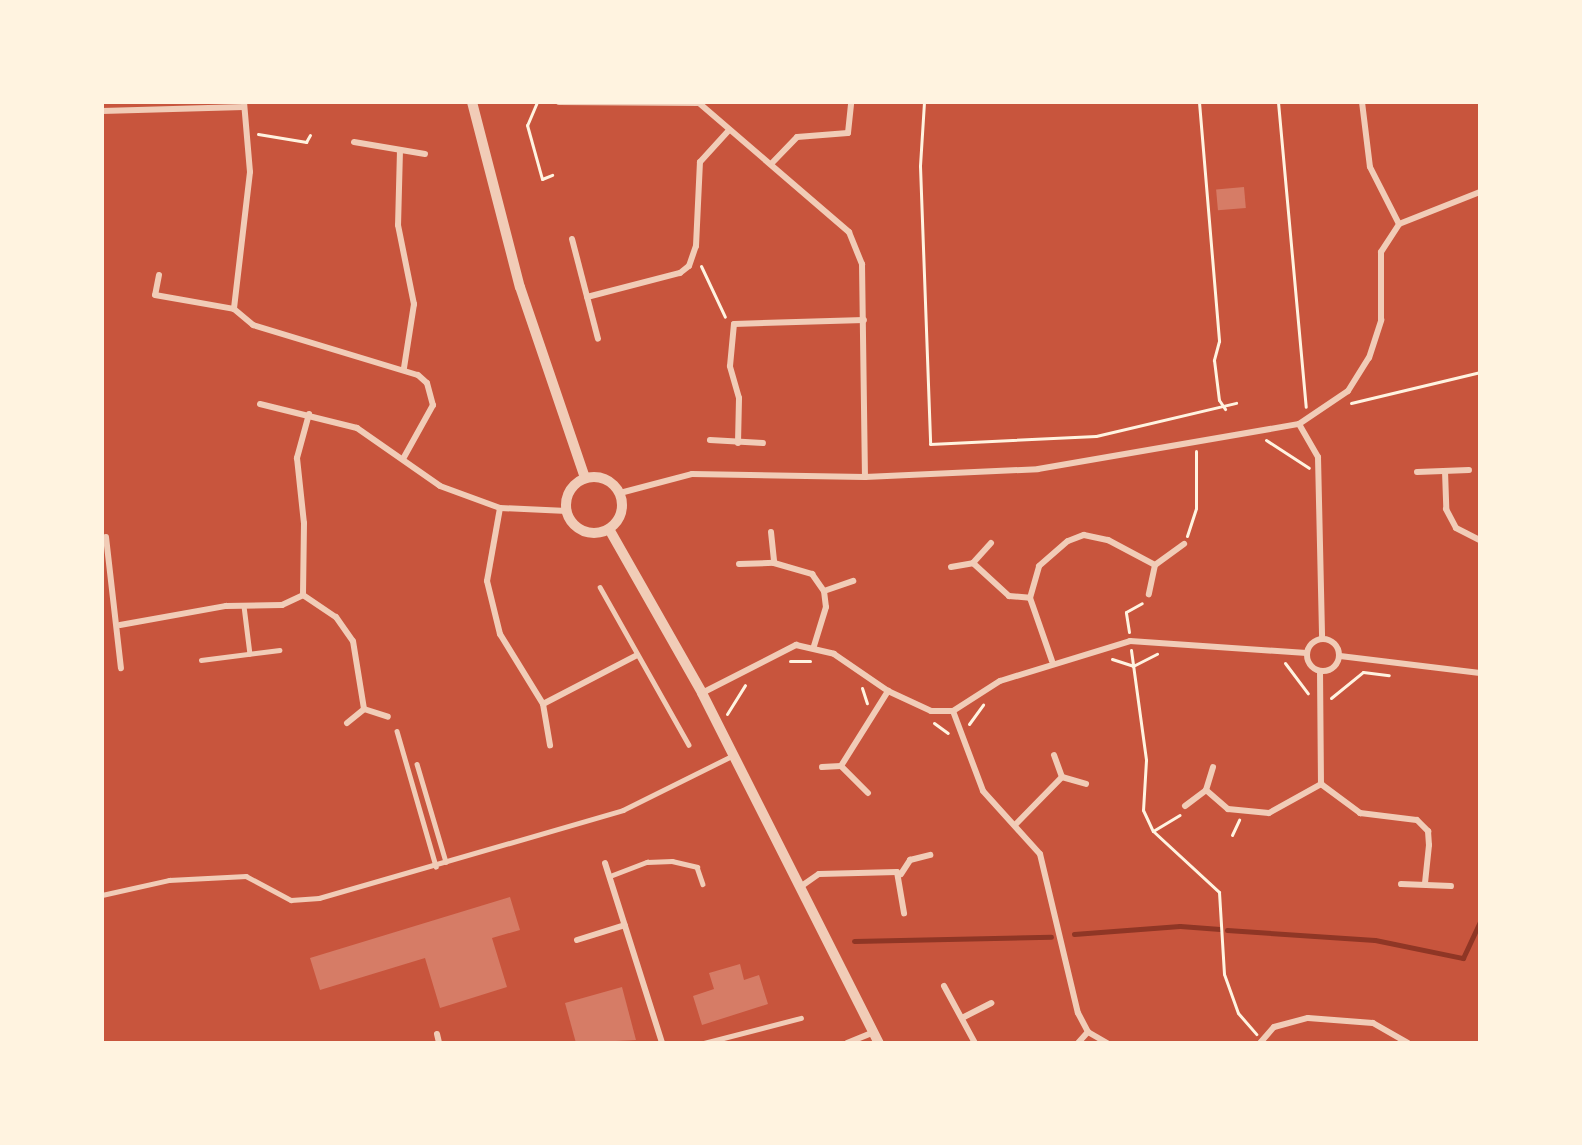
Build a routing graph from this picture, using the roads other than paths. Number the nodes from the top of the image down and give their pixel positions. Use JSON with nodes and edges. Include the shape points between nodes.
{"nodes":[{"id":1,"x":472,"y":102,"type":"edge"},
{"id":2,"x":559,"y":102,"type":"edge"},
{"id":3,"x":851,"y":102,"type":"edge"},
{"id":4,"x":1362,"y":102,"type":"edge"},
{"id":5,"x":699,"y":103,"type":"edge"},
{"id":6,"x":244,"y":105,"type":"edge"},
{"id":7,"x":102,"y":111,"type":"edge"},
{"id":8,"x":729,"y":130,"type":"junction"},
{"id":9,"x":354,"y":142,"type":"dead end"},
{"id":10,"x":400,"y":150,"type":"junction"},
{"id":11,"x":425,"y":154,"type":"dead end"},
{"id":12,"x":772,"y":163,"type":"junction"},
{"id":13,"x":1480,"y":192,"type":"edge"},
{"id":14,"x":1399,"y":224,"type":"junction"},
{"id":15,"x":572,"y":239,"type":"dead end"},
{"id":16,"x":159,"y":274,"type":"dead end"},
{"id":17,"x":587,"y":297,"type":"junction"},
{"id":18,"x":234,"y":309,"type":"junction"},
{"id":19,"x":864,"y":320,"type":"junction"},
{"id":20,"x":598,"y":339,"type":"dead end"},
{"id":21,"x":404,"y":368,"type":"junction"},
{"id":22,"x":260,"y":404,"type":"dead end"},
{"id":23,"x":309,"y":414,"type":"junction"},
{"id":24,"x":1299,"y":424,"type":"junction"},
{"id":25,"x":710,"y":440,"type":"dead end"},
{"id":26,"x":738,"y":443,"type":"junction"},
{"id":27,"x":763,"y":443,"type":"dead end"},
{"id":28,"x":404,"y":457,"type":"junction"},
{"id":29,"x":1469,"y":470,"type":"dead end"},
{"id":30,"x":1445,"y":471,"type":"junction"},
{"id":31,"x":1417,"y":472,"type":"dead end"},
{"id":32,"x":865,"y":477,"type":"junction"},
{"id":33,"x":585,"y":478,"type":"junction"},
{"id":34,"x":620,"y":492,"type":"junction"},
{"id":35,"x":500,"y":508,"type":"junction"},
{"id":36,"x":567,"y":511,"type":"junction"},
{"id":37,"x":609,"y":529,"type":"junction"},
{"id":38,"x":771,"y":532,"type":"dead end"},
{"id":39,"x":106,"y":537,"type":"dead end"},
{"id":40,"x":1480,"y":540,"type":"edge"},
{"id":41,"x":991,"y":543,"type":"dead end"},
{"id":42,"x":1184,"y":544,"type":"road end"},
{"id":43,"x":774,"y":563,"type":"junction"},
{"id":44,"x":973,"y":563,"type":"junction"},
{"id":45,"x":739,"y":564,"type":"dead end"},
{"id":46,"x":1155,"y":565,"type":"junction"},
{"id":47,"x":951,"y":567,"type":"dead end"},
{"id":48,"x":853,"y":581,"type":"dead end"},
{"id":49,"x":600,"y":587,"type":"dead end"},
{"id":50,"x":824,"y":591,"type":"junction"},
{"id":51,"x":1149,"y":594,"type":"road end"},
{"id":52,"x":303,"y":595,"type":"junction"},
{"id":53,"x":1030,"y":598,"type":"junction"},
{"id":54,"x":244,"y":606,"type":"junction"},
{"id":55,"x":120,"y":625,"type":"junction"},
{"id":56,"x":1322,"y":638,"type":"junction"},
{"id":57,"x":814,"y":646,"type":"junction"},
{"id":58,"x":279,"y":650,"type":"dead end"},
{"id":59,"x":1307,"y":653,"type":"junction"},
{"id":60,"x":250,"y":654,"type":"junction"},
{"id":61,"x":637,"y":655,"type":"junction"},
{"id":62,"x":1340,"y":656,"type":"junction"},
{"id":63,"x":201,"y":660,"type":"dead end"},
{"id":64,"x":1052,"y":661,"type":"junction"},
{"id":65,"x":121,"y":668,"type":"dead end"},
{"id":66,"x":1320,"y":671,"type":"junction"},
{"id":67,"x":1480,"y":673,"type":"edge"},
{"id":68,"x":888,"y":691,"type":"junction"},
{"id":69,"x":702,"y":693,"type":"junction"},
{"id":70,"x":543,"y":704,"type":"junction"},
{"id":71,"x":364,"y":709,"type":"junction"},
{"id":72,"x":953,"y":711,"type":"junction"},
{"id":73,"x":388,"y":717,"type":"dead end"},
{"id":74,"x":347,"y":723,"type":"dead end"},
{"id":75,"x":397,"y":731,"type":"dead end"},
{"id":76,"x":550,"y":745,"type":"dead end"},
{"id":77,"x":689,"y":745,"type":"dead end"},
{"id":78,"x":733,"y":755,"type":"junction"},
{"id":79,"x":1054,"y":755,"type":"dead end"},
{"id":80,"x":417,"y":764,"type":"dead end"},
{"id":81,"x":841,"y":766,"type":"junction"},
{"id":82,"x":822,"y":767,"type":"dead end"},
{"id":83,"x":1213,"y":767,"type":"dead end"},
{"id":84,"x":1062,"y":777,"type":"junction"},
{"id":85,"x":1086,"y":784,"type":"dead end"},
{"id":86,"x":1321,"y":784,"type":"junction"},
{"id":87,"x":1206,"y":790,"type":"junction"},
{"id":88,"x":868,"y":793,"type":"dead end"},
{"id":89,"x":1185,"y":806,"type":"road end"},
{"id":90,"x":1015,"y":825,"type":"junction"},
{"id":91,"x":930,"y":855,"type":"dead end"},
{"id":92,"x":446,"y":862,"type":"junction"},
{"id":93,"x":605,"y":863,"type":"dead end"},
{"id":94,"x":436,"y":866,"type":"junction"},
{"id":95,"x":901,"y":874,"type":"junction"},
{"id":96,"x":610,"y":876,"type":"junction"},
{"id":97,"x":703,"y":884,"type":"dead end"},
{"id":98,"x":1401,"y":884,"type":"dead end"},
{"id":99,"x":1425,"y":884,"type":"junction"},
{"id":100,"x":803,"y":885,"type":"junction"},
{"id":101,"x":1451,"y":885,"type":"dead end"},
{"id":102,"x":102,"y":895,"type":"edge"},
{"id":103,"x":904,"y":913,"type":"dead end"},
{"id":104,"x":625,"y":925,"type":"junction"},
{"id":105,"x":577,"y":940,"type":"dead end"},
{"id":106,"x":944,"y":987,"type":"dead end"},
{"id":107,"x":991,"y":1004,"type":"dead end"},
{"id":108,"x":801,"y":1018,"type":"dead end"},
{"id":109,"x":962,"y":1018,"type":"junction"},
{"id":110,"x":874,"y":1032,"type":"junction"},
{"id":111,"x":1088,"y":1032,"type":"junction"},
{"id":112,"x":437,"y":1034,"type":"dead end"},
{"id":113,"x":1261,"y":1041,"type":"edge"},
{"id":114,"x":439,"y":1043,"type":"edge"},
{"id":115,"x":662,"y":1043,"type":"edge"},
{"id":116,"x":704,"y":1043,"type":"edge"},
{"id":117,"x":847,"y":1043,"type":"edge"},
{"id":118,"x":879,"y":1043,"type":"edge"},
{"id":119,"x":975,"y":1043,"type":"edge"},
{"id":120,"x":1078,"y":1043,"type":"edge"},
{"id":121,"x":1107,"y":1043,"type":"edge"},
{"id":122,"x":1408,"y":1043,"type":"edge"}],
"edges":[{"from":1,"to":33,"type":"street","via":[[520,287]]},
{"from":2,"to":5,"type":"street"},
{"from":3,"to":12,"type":"street","via":[[848,133],[797,137]]},
{"from":4,"to":14,"type":"street","via":[[1370,167]]},
{"from":5,"to":8,"type":"street"},
{"from":6,"to":7,"type":"street"},
{"from":6,"to":18,"type":"street","via":[[250,172]]},
{"from":8,"to":12,"type":"street"},
{"from":8,"to":17,"type":"street","via":[[700,162],[694,257],[680,273]]},
{"from":9,"to":10,"type":"street"},
{"from":10,"to":11,"type":"street"},
{"from":10,"to":21,"type":"street","via":[[398,225],[414,304]]},
{"from":12,"to":19,"type":"street","via":[[849,232],[862,264]]},
{"from":13,"to":14,"type":"street"},
{"from":14,"to":24,"type":"street","via":[[1381,252],[1376,340],[1359,376],[1332,405]]},
{"from":15,"to":17,"type":"street"},
{"from":16,"to":18,"type":"street","via":[[155,295]]},
{"from":17,"to":20,"type":"street"},
{"from":18,"to":21,"type":"street","via":[[244,322],[371,364]]},
{"from":19,"to":26,"type":"street","via":[[734,324],[730,366],[739,398]]},
{"from":19,"to":32,"type":"street"},
{"from":21,"to":28,"type":"street","via":[[427,383],[433,405]]},
{"from":22,"to":23,"type":"street"},
{"from":23,"to":28,"type":"street","via":[[374,435]]},
{"from":23,"to":52,"type":"street","via":[[297,458],[304,523]]},
{"from":24,"to":32,"type":"street","via":[[1038,469]]},
{"from":24,"to":56,"type":"street","via":[[1317,457]]},
{"from":25,"to":26,"type":"street"},
{"from":26,"to":27,"type":"street"},
{"from":28,"to":35,"type":"street","via":[[440,486]]},
{"from":29,"to":30,"type":"street"},
{"from":30,"to":31,"type":"street"},
{"from":30,"to":40,"type":"street","via":[[1446,509],[1456,528]]},
{"from":32,"to":34,"type":"street","via":[[692,474]]},
{"from":33,"to":34,"type":"street","via":[[608,480]]},
{"from":33,"to":36,"type":"street","via":[[570,490]]},
{"from":34,"to":37,"type":"street","via":[[621,514]]},
{"from":35,"to":36,"type":"street"},
{"from":35,"to":70,"type":"street","via":[[487,581],[500,633]]},
{"from":36,"to":37,"type":"street","via":[[588,532]]},
{"from":37,"to":69,"type":"street"},
{"from":38,"to":43,"type":"street"},
{"from":39,"to":55,"type":"street"},
{"from":41,"to":44,"type":"street"},
{"from":42,"to":46,"type":"street"},
{"from":43,"to":45,"type":"street"},
{"from":43,"to":50,"type":"street","via":[[812,574]]},
{"from":44,"to":47,"type":"street"},
{"from":44,"to":53,"type":"street","via":[[1009,597]]},
{"from":46,"to":51,"type":"street"},
{"from":46,"to":53,"type":"street","via":[[1108,540],[1084,535],[1050,553]]},
{"from":48,"to":50,"type":"street"},
{"from":49,"to":61,"type":"lane"},
{"from":50,"to":57,"type":"street","via":[[826,607]]},
{"from":52,"to":54,"type":"street","via":[[282,605]]},
{"from":52,"to":71,"type":"street","via":[[336,618],[353,641]]},
{"from":53,"to":64,"type":"street"},
{"from":54,"to":55,"type":"street"},
{"from":54,"to":60,"type":"lane"},
{"from":55,"to":65,"type":"street"},
{"from":56,"to":59,"type":"street"},
{"from":56,"to":62,"type":"street","via":[[1336,644]]},
{"from":57,"to":68,"type":"street"},
{"from":57,"to":69,"type":"street","via":[[796,645]]},
{"from":58,"to":60,"type":"lane"},
{"from":59,"to":64,"type":"street","via":[[1203,642],[1130,641]]},
{"from":59,"to":66,"type":"street","via":[[1309,663]]},
{"from":60,"to":63,"type":"lane"},
{"from":61,"to":70,"type":"street"},
{"from":61,"to":77,"type":"lane"},
{"from":62,"to":66,"type":"street","via":[[1335,667]]},
{"from":62,"to":67,"type":"street"},
{"from":64,"to":72,"type":"street","via":[[1000,681]]},
{"from":66,"to":86,"type":"street"},
{"from":68,"to":72,"type":"street","via":[[931,711]]},
{"from":68,"to":81,"type":"street"},
{"from":69,"to":78,"type":"street"},
{"from":70,"to":76,"type":"street"},
{"from":71,"to":73,"type":"street"},
{"from":71,"to":74,"type":"street"},
{"from":72,"to":90,"type":"street","via":[[983,791]]},
{"from":75,"to":94,"type":"lane"},
{"from":78,"to":92,"type":"lane","via":[[623,810]]},
{"from":78,"to":100,"type":"street"},
{"from":79,"to":84,"type":"street"},
{"from":80,"to":92,"type":"lane"},
{"from":81,"to":82,"type":"street"},
{"from":81,"to":88,"type":"street"},
{"from":83,"to":87,"type":"street"},
{"from":84,"to":85,"type":"street"},
{"from":84,"to":90,"type":"street"},
{"from":86,"to":87,"type":"street","via":[[1281,810],[1241,812]]},
{"from":86,"to":99,"type":"street","via":[[1360,813],[1417,820],[1428,838]]},
{"from":87,"to":89,"type":"street"},
{"from":90,"to":111,"type":"street","via":[[1040,854],[1078,1013]]},
{"from":91,"to":95,"type":"street","via":[[910,860]]},
{"from":92,"to":94,"type":"lane"},
{"from":93,"to":96,"type":"street"},
{"from":94,"to":102,"type":"lane","via":[[319,898],[291,900],[246,876],[169,880]]},
{"from":95,"to":100,"type":"street","via":[[819,874]]},
{"from":95,"to":103,"type":"street"},
{"from":96,"to":97,"type":"lane","via":[[646,862],[672,861],[697,867]]},
{"from":96,"to":104,"type":"street"},
{"from":98,"to":99,"type":"street"},
{"from":99,"to":101,"type":"street"},
{"from":100,"to":110,"type":"street"},
{"from":104,"to":105,"type":"street"},
{"from":104,"to":115,"type":"street"},
{"from":106,"to":109,"type":"street"},
{"from":107,"to":109,"type":"street"},
{"from":108,"to":116,"type":"lane"},
{"from":109,"to":119,"type":"street"},
{"from":110,"to":117,"type":"street"},
{"from":110,"to":118,"type":"street"},
{"from":111,"to":120,"type":"street"},
{"from":111,"to":121,"type":"street"},
{"from":112,"to":114,"type":"street"},
{"from":113,"to":122,"type":"street","via":[[1274,1027],[1308,1018],[1373,1023]]}]}
